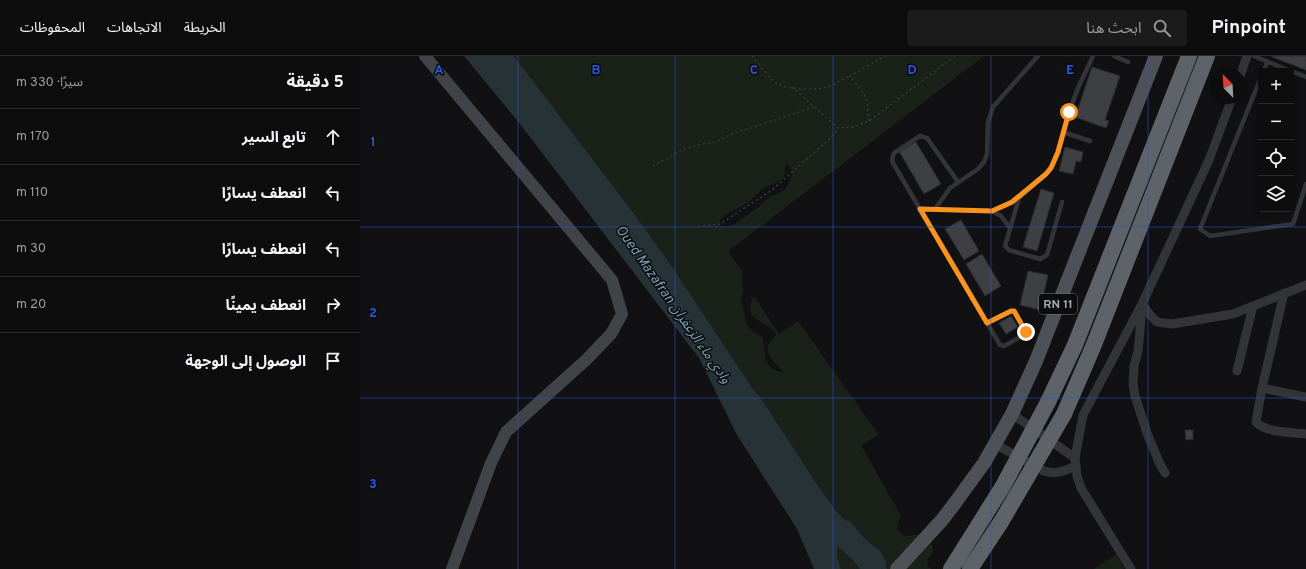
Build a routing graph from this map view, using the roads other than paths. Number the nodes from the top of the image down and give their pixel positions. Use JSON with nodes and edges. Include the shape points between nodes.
{"nodes":[{"id":1,"x":425,"y":56,"type":"edge"},
{"id":2,"x":1038,"y":56,"type":"edge"},
{"id":3,"x":1093,"y":56,"type":"edge"},
{"id":4,"x":1114,"y":56,"type":"edge"},
{"id":5,"x":1156,"y":56,"type":"edge"},
{"id":6,"x":1189,"y":56,"type":"edge"},
{"id":7,"x":1207,"y":56,"type":"edge"},
{"id":8,"x":1247,"y":56,"type":"edge"},
{"id":9,"x":1254,"y":56,"type":"edge"},
{"id":10,"x":1128,"y":62,"type":"dead end"},
{"id":11,"x":1267,"y":62,"type":"junction"},
{"id":12,"x":1243,"y":68,"type":"edge"},
{"id":13,"x":1265,"y":68,"type":"edge"},
{"id":14,"x":1283,"y":68,"type":"edge"},
{"id":15,"x":1294,"y":72,"type":"edge"},
{"id":16,"x":1306,"y":77,"type":"edge"},
{"id":17,"x":1258,"y":85,"type":"edge"},
{"id":18,"x":1230,"y":104,"type":"edge"},
{"id":19,"x":1063,"y":132,"type":"junction"},
{"id":20,"x":1090,"y":141,"type":"dead end"},
{"id":21,"x":958,"y":182,"type":"junction"},
{"id":22,"x":1306,"y":184,"type":"edge"},
{"id":23,"x":1019,"y":198,"type":"junction"},
{"id":24,"x":1062,"y":202,"type":"dead end"},
{"id":25,"x":920,"y":209,"type":"junction"},
{"id":26,"x":935,"y":210,"type":"junction"},
{"id":27,"x":992,"y":211,"type":"junction"},
{"id":28,"x":1010,"y":228,"type":"junction"},
{"id":29,"x":1306,"y":285,"type":"edge"},
{"id":30,"x":1284,"y":294,"type":"junction"},
{"id":31,"x":1142,"y":304,"type":"junction"},
{"id":32,"x":1253,"y":306,"type":"junction"},
{"id":33,"x":987,"y":323,"type":"junction"},
{"id":34,"x":1238,"y":371,"type":"dead end"},
{"id":35,"x":1262,"y":388,"type":"junction"},
{"id":36,"x":1306,"y":397,"type":"edge"},
{"id":37,"x":1012,"y":414,"type":"junction"},
{"id":38,"x":1306,"y":432,"type":"edge"},
{"id":39,"x":995,"y":444,"type":"junction"},
{"id":40,"x":1075,"y":462,"type":"junction"},
{"id":41,"x":1165,"y":473,"type":"dead end"},
{"id":42,"x":452,"y":569,"type":"edge"},
{"id":43,"x":897,"y":569,"type":"edge"},
{"id":44,"x":950,"y":569,"type":"edge"},
{"id":45,"x":970,"y":569,"type":"edge"},
{"id":46,"x":1131,"y":569,"type":"edge"}],
"edges":[{"from":1,"to":42,"type":"street","via":[[612,280],[622,314],[611,334],[587,360],[506,432],[491,463]]},
{"from":2,"to":21,"type":"lane","via":[[993,107],[988,122],[987,154],[984,162]]},
{"from":3,"to":19,"type":"lane","via":[[1078,88]]},
{"from":4,"to":10,"type":"lane"},
{"from":5,"to":37,"type":"main road","number":"RN 11","via":[[1030,375]]},
{"from":6,"to":44,"type":"highway","bridge":true,"via":[[1075,345],[1003,486]]},
{"from":7,"to":45,"type":"highway","bridge":true,"via":[[1093,347],[1064,414],[1001,522]]},
{"from":8,"to":12,"type":"street"},
{"from":9,"to":11,"type":"lane"},
{"from":11,"to":13,"type":"lane"},
{"from":11,"to":14,"type":"lane"},
{"from":15,"to":16,"type":"lane"},
{"from":17,"to":22,"type":"lane","via":[[1200,230],[1210,236],[1293,224]]},
{"from":18,"to":31,"type":"street","via":[[1209,160]]},
{"from":19,"to":20,"type":"lane"},
{"from":19,"to":23,"type":"lane","via":[[1051,168]]},
{"from":21,"to":25,"type":"lane","via":[[927,138],[920,136],[894,152],[893,163]]},
{"from":21,"to":26,"type":"lane","via":[[947,192]]},
{"from":23,"to":27,"type":"lane"},
{"from":23,"to":28,"type":"lane"},
{"from":24,"to":28,"type":"lane","via":[[1047,255],[1043,259],[1008,249],[1006,243]]},
{"from":25,"to":26,"type":"lane"},
{"from":25,"to":33,"type":"lane"},
{"from":26,"to":27,"type":"lane"},
{"from":27,"to":28,"type":"lane"},
{"from":29,"to":30,"type":"street"},
{"from":30,"to":32,"type":"street"},
{"from":30,"to":35,"type":"street"},
{"from":31,"to":32,"type":"street","via":[[1156,322],[1172,324],[1233,314]]},
{"from":31,"to":40,"type":"street","via":[[1082,415]]},
{"from":31,"to":41,"type":"street","via":[[1133,384],[1147,433]]},
{"from":32,"to":34,"type":"street"},
{"from":33,"to":33,"type":"lane","via":[[1014,311],[1026,332],[1002,346]]},
{"from":35,"to":36,"type":"street"},
{"from":35,"to":38,"type":"street","via":[[1256,422],[1260,426],[1273,430]]},
{"from":37,"to":39,"type":"main road","number":"RN 11"},
{"from":37,"to":40,"type":"street"},
{"from":39,"to":40,"type":"street","via":[[1051,474],[1059,473]]},
{"from":39,"to":43,"type":"main road","number":"RN 11","via":[[974,479],[942,520]]},
{"from":40,"to":46,"type":"street","via":[[1081,488]]}]}
